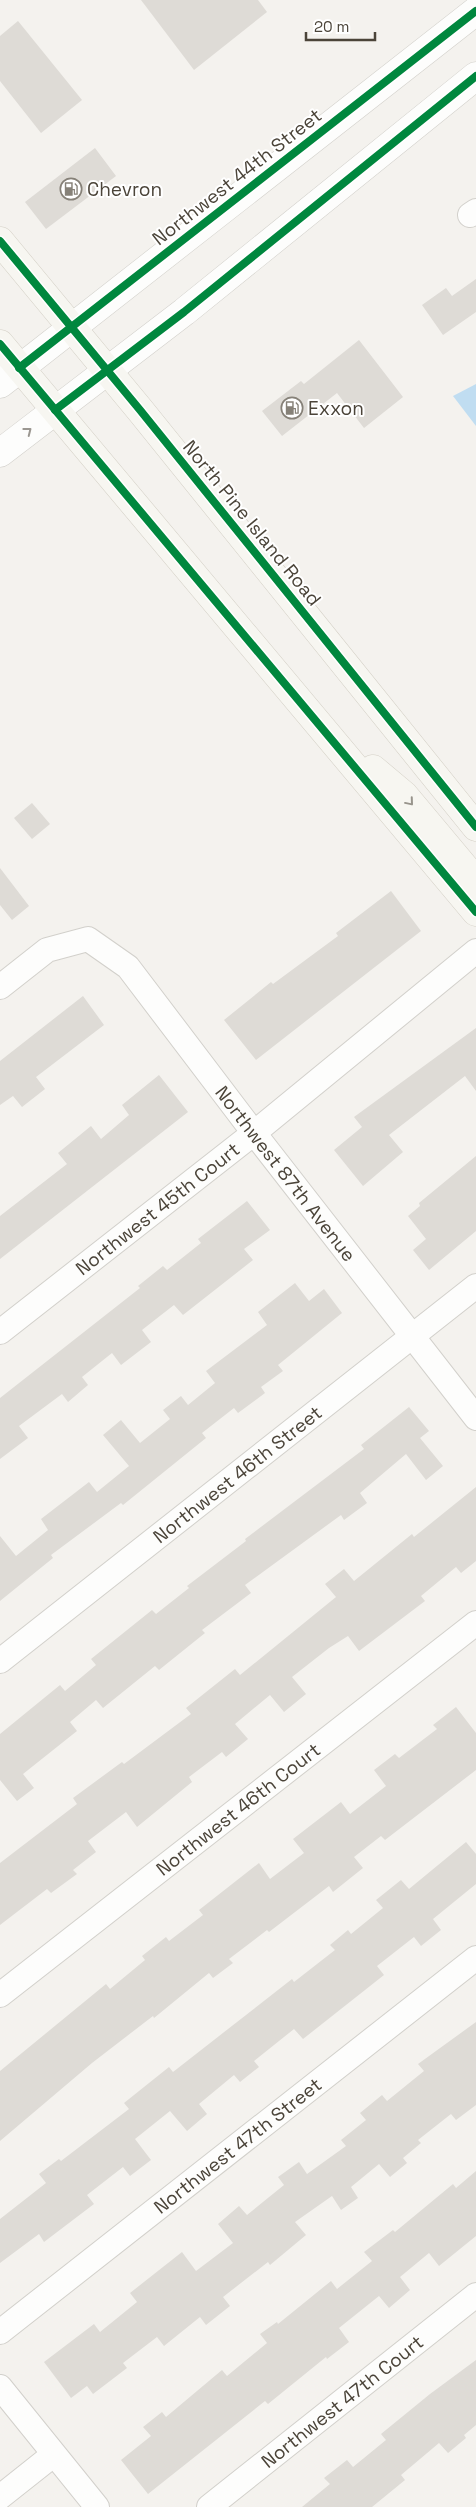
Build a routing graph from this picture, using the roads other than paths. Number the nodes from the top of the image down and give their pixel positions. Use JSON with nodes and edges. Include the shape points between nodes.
{"nodes":[{"id":1,"x":476,"y":12,"type":"edge"},
{"id":2,"x":476,"y":76,"type":"edge"},
{"id":3,"x":0,"y":241,"type":"edge"},
{"id":4,"x":72,"y":326,"type":"junction"},
{"id":5,"x":0,"y":344,"type":"edge"},
{"id":6,"x":108,"y":370,"type":"junction"},
{"id":7,"x":10,"y":376,"type":"edge"},
{"id":8,"x":55,"y":410,"type":"junction"},
{"id":9,"x":0,"y":453,"type":"edge"},
{"id":10,"x":320,"y":725,"type":"junction"},
{"id":11,"x":476,"y":827,"type":"edge"},
{"id":12,"x":476,"y":881,"type":"edge"},
{"id":13,"x":476,"y":912,"type":"edge"},
{"id":14,"x":476,"y":951,"type":"edge"},
{"id":15,"x":0,"y":987,"type":"edge"},
{"id":16,"x":254,"y":1133,"type":"junction"},
{"id":17,"x":476,"y":1286,"type":"edge"},
{"id":18,"x":0,"y":1332,"type":"edge"},
{"id":19,"x":412,"y":1335,"type":"junction"},
{"id":20,"x":476,"y":1418,"type":"edge"},
{"id":21,"x":476,"y":1623,"type":"edge"},
{"id":22,"x":0,"y":1661,"type":"edge"},
{"id":23,"x":476,"y":1958,"type":"edge"},
{"id":24,"x":0,"y":1995,"type":"edge"},
{"id":25,"x":476,"y":2296,"type":"edge"},
{"id":26,"x":0,"y":2332,"type":"edge"},
{"id":27,"x":0,"y":2387,"type":"edge"},
{"id":28,"x":53,"y":2455,"type":"junction"},
{"id":29,"x":0,"y":2498,"type":"edge"},
{"id":30,"x":97,"y":2507,"type":"edge"},
{"id":31,"x":209,"y":2507,"type":"edge"}],
"edges":[{"from":1,"to":4,"type":"street","name":"Northwest 44th Street"},
{"from":2,"to":6,"type":"street","via":[[206,295]]},
{"from":3,"to":4,"type":"main road","name":"North Pine Island Road"},
{"from":4,"to":6,"type":"main road","name":"North Pine Island Road"},
{"from":4,"to":7,"type":"street","name":"Northwest 44th Street"},
{"from":5,"to":7,"type":"main road"},
{"from":6,"to":8,"type":"street"},
{"from":6,"to":11,"type":"main road","name":"North Pine Island Road"},
{"from":7,"to":8,"type":"main road"},
{"from":9,"to":8,"type":"street","one_way":true},
{"from":8,"to":10,"type":"main road"},
{"from":10,"to":12,"type":"main road","one_way":true,"via":[[404,795]]},
{"from":10,"to":13,"type":"main road"},
{"from":14,"to":16,"type":"street","name":"Northwest 45th Court"},
{"from":15,"to":16,"type":"street","name":"Northwest 87th Avenue","via":[[47,950],[88,939],[128,967]]},
{"from":16,"to":18,"type":"street","name":"Northwest 45th Court"},
{"from":16,"to":19,"type":"street","name":"Northwest 87th Avenue"},
{"from":17,"to":19,"type":"street","name":"Northwest 46th Street"},
{"from":19,"to":20,"type":"street","name":"Northwest 87th Avenue"},
{"from":19,"to":22,"type":"street","name":"Northwest 46th Street"},
{"from":21,"to":24,"type":"street","name":"Northwest 46th Court"},
{"from":23,"to":26,"type":"street","name":"Northwest 47th Street"},
{"from":25,"to":31,"type":"street","name":"Northwest 47th Court"},
{"from":27,"to":28,"type":"street"},
{"from":28,"to":29,"type":"street"},
{"from":28,"to":30,"type":"street"}]}
